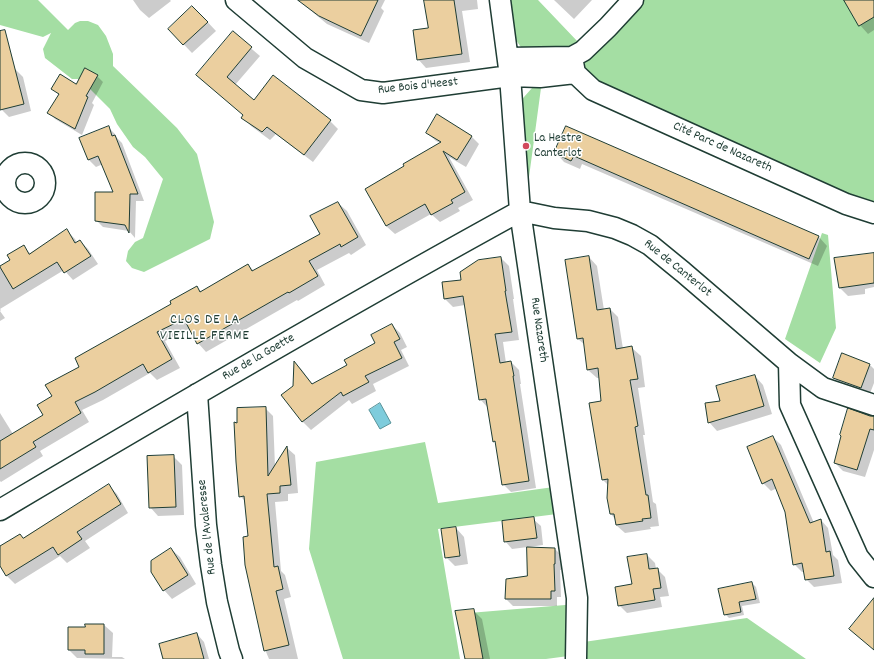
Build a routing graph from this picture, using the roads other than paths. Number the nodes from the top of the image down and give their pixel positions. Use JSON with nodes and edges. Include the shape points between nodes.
{"nodes":[{"id":1,"x":236,"y":0,"type":"edge"},
{"id":2,"x":500,"y":0,"type":"edge"},
{"id":3,"x":633,"y":0,"type":"edge"},
{"id":4,"x":573,"y":65,"type":"junction"},
{"id":5,"x":509,"y":67,"type":"junction"},
{"id":6,"x":520,"y":211,"type":"junction"},
{"id":7,"x":874,"y":213,"type":"edge"},
{"id":8,"x":789,"y":363,"type":"junction"},
{"id":9,"x":197,"y":394,"type":"junction"},
{"id":10,"x":874,"y":405,"type":"edge"},
{"id":11,"x":0,"y":510,"type":"edge"},
{"id":12,"x":874,"y":577,"type":"edge"},
{"id":13,"x":232,"y":659,"type":"edge"},
{"id":14,"x":576,"y":659,"type":"edge"}],
"edges":[{"from":1,"to":5,"type":"street","name":"Rue Bois d'Heest","via":[[306,58],[361,90],[383,92]]},
{"from":2,"to":5,"type":"street","name":"Rue Nazareth"},
{"from":3,"to":4,"type":"street","via":[[583,50]]},
{"from":4,"to":5,"type":"street","via":[[540,77]]},
{"from":4,"to":7,"type":"street","name":"Cité Parc de Nazareth","via":[[593,90],[846,204]]},
{"from":5,"to":6,"type":"street","name":"Rue Nazareth"},
{"from":6,"to":8,"type":"street","name":"Rue de Canterlot","via":[[615,228],[650,245]]},
{"from":6,"to":9,"type":"street","name":"Rue de la Goette"},
{"from":6,"to":14,"type":"street","name":"Rue Nazareth","via":[[578,598]]},
{"from":8,"to":10,"type":"street","name":"Rue de Canterlot","via":[[823,388]]},
{"from":8,"to":12,"type":"street","via":[[790,405],[858,557]]},
{"from":9,"to":11,"type":"street","name":"Rue de la Goette"},
{"from":9,"to":13,"type":"street","name":"Rue de l'Avaleresse","via":[[211,565],[217,602]]}]}
